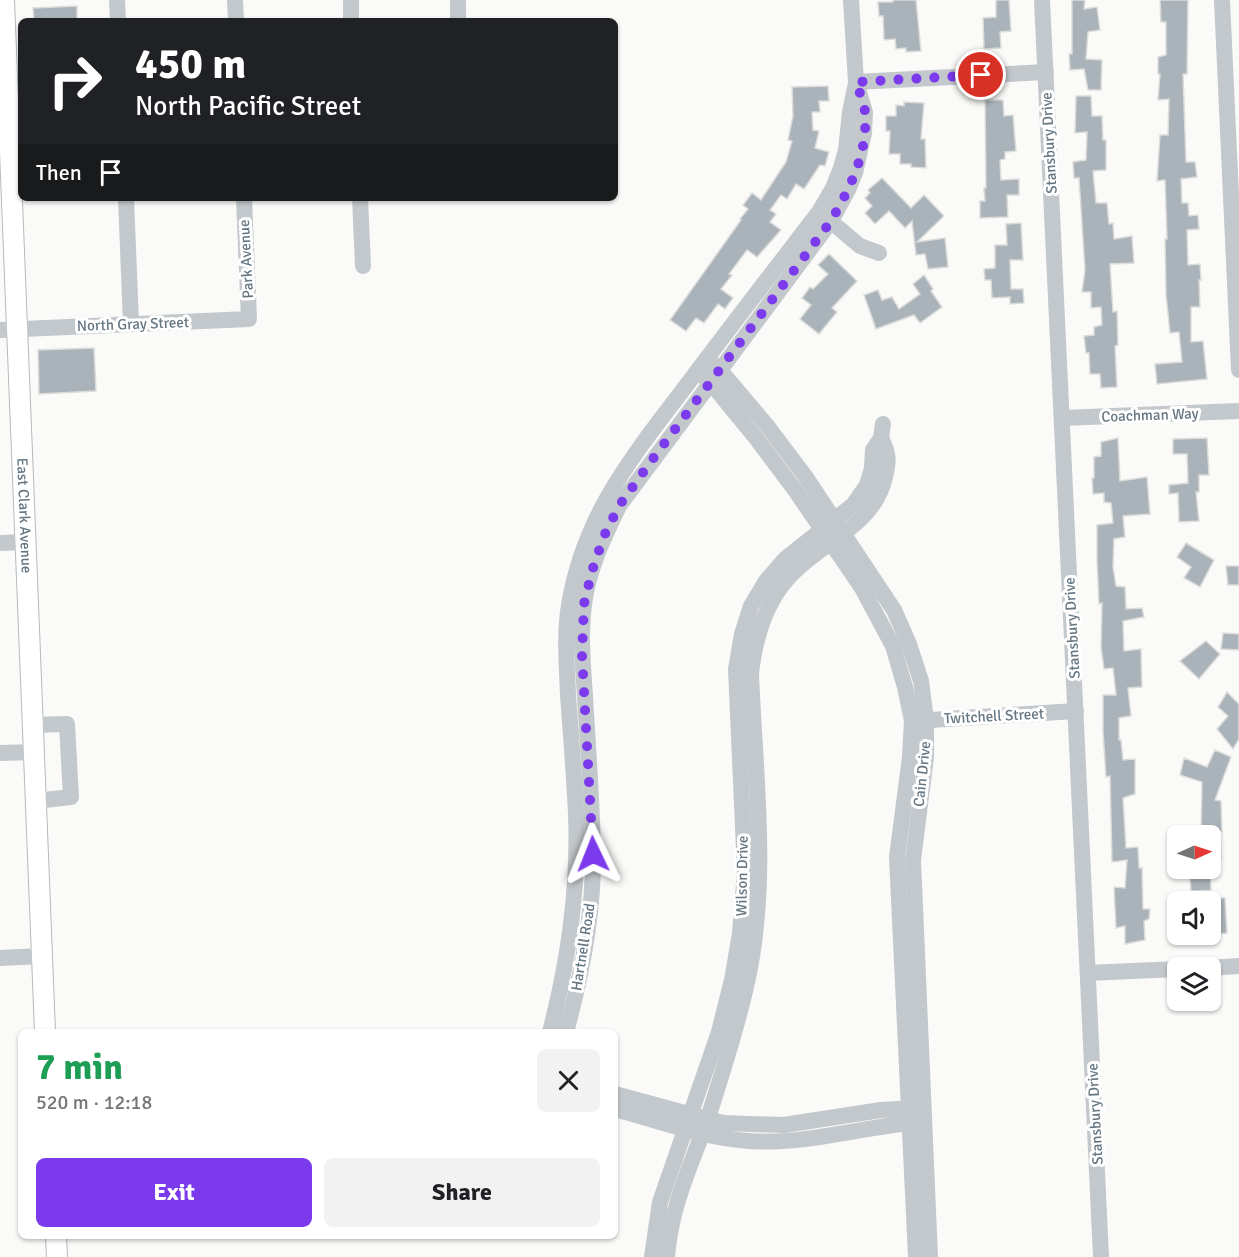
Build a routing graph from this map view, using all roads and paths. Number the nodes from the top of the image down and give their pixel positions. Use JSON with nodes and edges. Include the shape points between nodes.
{"nodes":[{"id":1,"x":117,"y":0,"type":"edge"},
{"id":2,"x":235,"y":0,"type":"edge"},
{"id":3,"x":351,"y":0,"type":"edge"},
{"id":4,"x":458,"y":0,"type":"edge"},
{"id":5,"x":851,"y":0,"type":"edge"},
{"id":6,"x":1042,"y":0,"type":"edge"},
{"id":7,"x":1222,"y":0,"type":"edge"},
{"id":8,"x":3,"y":5,"type":"edge"},
{"id":9,"x":118,"y":18,"type":"edge"},
{"id":10,"x":236,"y":18,"type":"edge"},
{"id":11,"x":351,"y":18,"type":"edge"},
{"id":12,"x":458,"y":18,"type":"edge"},
{"id":13,"x":1046,"y":72,"type":"junction"},
{"id":14,"x":856,"y":82,"type":"junction"},
{"id":15,"x":10,"y":109,"type":"edge"},
{"id":16,"x":126,"y":201,"type":"edge"},
{"id":17,"x":244,"y":201,"type":"edge"},
{"id":18,"x":364,"y":201,"type":"edge"},
{"id":19,"x":825,"y":217,"type":"junction"},
{"id":20,"x":879,"y":253,"type":"dead end"},
{"id":21,"x":363,"y":266,"type":"dead end"},
{"id":22,"x":249,"y":319,"type":"joint"},
{"id":23,"x":131,"y":324,"type":"junction"},
{"id":24,"x":8,"y":329,"type":"edge"},
{"id":25,"x":708,"y":370,"type":"junction"},
{"id":26,"x":1239,"y":370,"type":"edge"},
{"id":27,"x":1239,"y":411,"type":"edge"},
{"id":28,"x":1062,"y":418,"type":"junction"},
{"id":29,"x":882,"y":431,"type":"dead end"},
{"id":30,"x":833,"y":531,"type":"junction"},
{"id":31,"x":25,"y":542,"type":"junction"},
{"id":32,"x":0,"y":543,"type":"edge"},
{"id":33,"x":1076,"y":711,"type":"junction"},
{"id":34,"x":919,"y":721,"type":"junction"},
{"id":35,"x":32,"y":725,"type":"junction"},
{"id":36,"x":34,"y":752,"type":"junction"},
{"id":37,"x":0,"y":753,"type":"edge"},
{"id":38,"x":36,"y":801,"type":"junction"},
{"id":39,"x":584,"y":811,"type":"junction"},
{"id":40,"x":42,"y":956,"type":"junction"},
{"id":41,"x":0,"y":958,"type":"edge"},
{"id":42,"x":1239,"y":966,"type":"edge"},
{"id":43,"x":1221,"y":967,"type":"edge"},
{"id":44,"x":1167,"y":970,"type":"edge"},
{"id":45,"x":1088,"y":974,"type":"junction"},
{"id":46,"x":45,"y":1029,"type":"edge"},
{"id":47,"x":551,"y":1029,"type":"edge"},
{"id":48,"x":567,"y":1029,"type":"edge"},
{"id":49,"x":618,"y":1095,"type":"edge"},
{"id":50,"x":618,"y":1110,"type":"edge"},
{"id":51,"x":915,"y":1115,"type":"junction"},
{"id":52,"x":697,"y":1124,"type":"junction"},
{"id":53,"x":56,"y":1239,"type":"edge"},
{"id":54,"x":57,"y":1257,"type":"edge"},
{"id":55,"x":652,"y":1257,"type":"edge"},
{"id":56,"x":667,"y":1257,"type":"edge"},
{"id":57,"x":916,"y":1257,"type":"edge"},
{"id":58,"x":930,"y":1257,"type":"edge"},
{"id":59,"x":1101,"y":1257,"type":"edge"}],
"edges":[{"from":1,"to":9,"type":"street"},
{"from":2,"to":10,"type":"street"},
{"from":3,"to":11,"type":"street"},
{"from":4,"to":12,"type":"street"},
{"from":5,"to":14,"type":"street","name":"Hartnell Road"},
{"from":6,"to":13,"type":"street","name":"Stansbury Drive"},
{"from":7,"to":26,"type":"street"},
{"from":8,"to":15,"type":"main road","name":"East Clark Avenue"},
{"from":13,"to":14,"type":"street"},
{"from":13,"to":28,"type":"street","name":"Stansbury Drive"},
{"from":14,"to":19,"type":"street","name":"Hartnell Road","via":[[846,150]]},
{"from":15,"to":24,"type":"main road","name":"East Clark Avenue"},
{"from":16,"to":23,"type":"street"},
{"from":17,"to":22,"type":"street","name":"Park Avenue"},
{"from":18,"to":21,"type":"street"},
{"from":19,"to":20,"type":"street","via":[[860,246]]},
{"from":19,"to":25,"type":"street","name":"Hartnell Road"},
{"from":22,"to":23,"type":"street","name":"North Gray Street"},
{"from":23,"to":24,"type":"street","name":"North Gray Street"},
{"from":24,"to":31,"type":"main road","name":"East Clark Avenue"},
{"from":25,"to":30,"type":"street","name":"Cain Drive","via":[[768,427]]},
{"from":25,"to":39,"type":"street","name":"Hartnell Road","via":[[638,448],[605,499],[577,566],[568,607]]},
{"from":27,"to":28,"type":"street","name":"Coachman Way"},
{"from":28,"to":33,"type":"street","name":"Stansbury Drive"},
{"from":29,"to":30,"type":"street","name":"Wilson Drive","via":[[873,450],[867,485]]},
{"from":30,"to":34,"type":"street","name":"Cain Drive","via":[[876,581],[898,618],[921,681]]},
{"from":30,"to":52,"type":"street","name":"Wilson Drive","via":[[785,559],[766,581],[742,634],[736,669],[749,794],[740,933]]},
{"from":31,"to":32,"type":"street"},
{"from":31,"to":35,"type":"main road","name":"East Clark Avenue"},
{"from":33,"to":34,"type":"street","name":"Twitchell Street"},
{"from":33,"to":45,"type":"street","name":"Stansbury Drive"},
{"from":34,"to":51,"type":"street","name":"Cain Drive","via":[[926,757],[913,860],[908,947]]},
{"from":35,"to":36,"type":"main road","name":"East Clark Avenue"},
{"from":35,"to":38,"type":"street","via":[[67,724],[70,797]]},
{"from":36,"to":37,"type":"street"},
{"from":36,"to":38,"type":"main road","name":"East Clark Avenue"},
{"from":38,"to":40,"type":"main road","name":"East Clark Avenue"},
{"from":39,"to":47,"type":"street","name":"Hartnell Road","via":[[572,928]]},
{"from":39,"to":48,"type":"street","name":"Hartnell Road","via":[[593,854],[588,930]]},
{"from":40,"to":41,"type":"street"},
{"from":40,"to":46,"type":"main road","name":"East Clark Avenue"},
{"from":42,"to":43,"type":"street"},
{"from":44,"to":45,"type":"street"},
{"from":45,"to":59,"type":"street","name":"Stansbury Drive"},
{"from":49,"to":52,"type":"street"},
{"from":50,"to":52,"type":"street"},
{"from":51,"to":52,"type":"street","via":[[881,1125],[783,1141],[722,1138]]},
{"from":51,"to":57,"type":"street","name":"Cain Drive"},
{"from":51,"to":58,"type":"street","name":"Cain Drive"},
{"from":52,"to":55,"type":"street","name":"Wilson Drive","via":[[660,1202]]},
{"from":52,"to":56,"type":"street","name":"Wilson Drive","via":[[675,1206]]},
{"from":53,"to":54,"type":"main road"}]}
